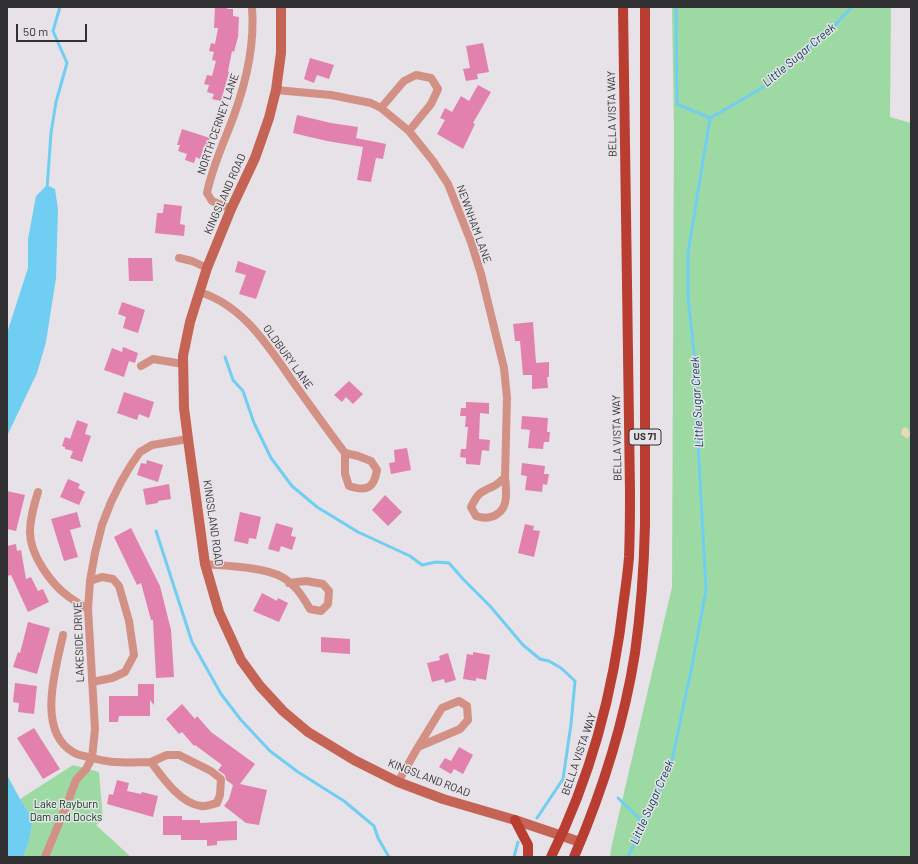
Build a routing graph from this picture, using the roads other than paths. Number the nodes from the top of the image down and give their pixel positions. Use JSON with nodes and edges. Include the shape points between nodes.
{"nodes":[{"id":1,"x":252,"y":7,"type":"edge"},
{"id":2,"x":281,"y":7,"type":"edge"},
{"id":3,"x":623,"y":7,"type":"edge"},
{"id":4,"x":645,"y":7,"type":"edge"},
{"id":5,"x":276,"y":90,"type":"junction"},
{"id":6,"x":381,"y":108,"type":"junction"},
{"id":7,"x":409,"y":131,"type":"junction"},
{"id":8,"x":231,"y":208,"type":"junction"},
{"id":9,"x":179,"y":258,"type":"dead end"},
{"id":10,"x":207,"y":268,"type":"junction"},
{"id":11,"x":199,"y":292,"type":"junction"},
{"id":12,"x":183,"y":364,"type":"junction"},
{"id":13,"x":141,"y":366,"type":"dead end"},
{"id":14,"x":188,"y":439,"type":"junction"},
{"id":15,"x":344,"y":453,"type":"junction"},
{"id":16,"x":505,"y":477,"type":"junction"},
{"id":17,"x":38,"y":492,"type":"dead end"},
{"id":18,"x":205,"y":564,"type":"junction"},
{"id":19,"x":90,"y":581,"type":"junction"},
{"id":20,"x":289,"y":583,"type":"junction"},
{"id":21,"x":88,"y":609,"type":"junction"},
{"id":22,"x":63,"y":636,"type":"dead end"},
{"id":23,"x":92,"y":682,"type":"junction"},
{"id":24,"x":418,"y":747,"type":"junction"},
{"id":25,"x":92,"y":758,"type":"junction"},
{"id":26,"x":151,"y":762,"type":"junction"},
{"id":27,"x":398,"y":782,"type":"junction"},
{"id":28,"x":515,"y":820,"type":"junction"},
{"id":29,"x":562,"y":835,"type":"junction"},
{"id":30,"x":580,"y":842,"type":"junction"},
{"id":31,"x":45,"y":857,"type":"edge"},
{"id":32,"x":528,"y":857,"type":"edge"},
{"id":33,"x":551,"y":857,"type":"edge"},
{"id":34,"x":574,"y":857,"type":"edge"}],
"edges":[{"from":1,"to":8,"type":"street","name":"NORTH CERNEY LANE","via":[[247,73],[207,193],[212,201]]},
{"from":2,"to":5,"type":"street","name":"KINGSLAND ROAD","via":[[281,53]]},
{"from":3,"to":29,"type":"main road","name":"BELLA VISTA WAY","number":"US 71","via":[[629,557],[620,636],[606,708],[586,775]]},
{"from":4,"to":30,"type":"main road","number":"US 71","via":[[646,502],[643,580],[635,652],[617,736]]},
{"from":5,"to":6,"type":"street","name":"NEWNHAM LANE","via":[[331,95],[371,102]]},
{"from":5,"to":8,"type":"street","name":"KINGSLAND ROAD","via":[[255,158]]},
{"from":6,"to":7,"type":"street","name":"NEWNHAM LANE"},
{"from":6,"to":7,"type":"street","via":[[404,81],[416,75],[431,78],[438,89],[431,104]]},
{"from":7,"to":16,"type":"street","name":"NEWNHAM LANE","via":[[433,160],[448,184],[481,274],[502,361],[508,398]]},
{"from":8,"to":10,"type":"street","name":"KINGSLAND ROAD"},
{"from":9,"to":10,"type":"street"},
{"from":10,"to":11,"type":"street","name":"KINGSLAND ROAD"},
{"from":11,"to":12,"type":"street","name":"KINGSLAND ROAD","via":[[190,322]]},
{"from":11,"to":15,"type":"street","name":"OLDBURY LANE","via":[[221,300],[252,327]]},
{"from":12,"to":13,"type":"street","via":[[153,359]]},
{"from":12,"to":14,"type":"street","name":"KINGSLAND ROAD"},
{"from":14,"to":18,"type":"street","name":"KINGSLAND ROAD"},
{"from":14,"to":19,"type":"street","name":"LAKESIDE DRIVE","via":[[152,445],[140,452],[131,465],[102,525]]},
{"from":15,"to":15,"type":"street","via":[[345,474],[349,486],[358,489],[368,488],[375,482],[377,470],[371,461]]},
{"from":16,"to":16,"type":"street","name":"NEWNHAM LANE","via":[[476,497],[471,506],[476,516],[495,516],[503,507],[506,498]]},
{"from":17,"to":21,"type":"street","via":[[32,512],[30,533],[34,553],[57,585]]},
{"from":18,"to":20,"type":"street","via":[[264,571],[282,577]]},
{"from":18,"to":27,"type":"street","name":"KINGSLAND ROAD","via":[[219,612],[241,660],[260,686],[283,711],[308,732],[354,760]]},
{"from":19,"to":21,"type":"street","name":"LAKESIDE DRIVE"},
{"from":19,"to":23,"type":"street","via":[[102,577],[113,579],[119,586],[129,621],[134,655],[125,672]]},
{"from":20,"to":20,"type":"street","via":[[301,594],[310,609],[321,611],[328,604],[329,591],[323,584],[306,581]]},
{"from":21,"to":23,"type":"street","name":"LAKESIDE DRIVE"},
{"from":22,"to":25,"type":"street","via":[[51,696],[56,733],[65,747],[74,753]]},
{"from":23,"to":25,"type":"street","name":"LAKESIDE DRIVE","via":[[95,729]]},
{"from":24,"to":24,"type":"street","via":[[442,708],[459,701],[467,706],[468,720],[460,729]]},
{"from":24,"to":27,"type":"street"},
{"from":25,"to":26,"type":"street","via":[[116,763]]},
{"from":25,"to":31,"type":"street","name":"LAKESIDE DRIVE","via":[[76,780]]},
{"from":26,"to":26,"type":"street","via":[[166,755],[178,755],[211,771],[221,779],[217,803],[202,806],[192,804],[166,783]]},
{"from":27,"to":28,"type":"street","name":"KINGSLAND ROAD","via":[[443,799]]},
{"from":28,"to":29,"type":"street","name":"KINGSLAND ROAD"},
{"from":28,"to":32,"type":"main road","via":[[528,845]]},
{"from":29,"to":30,"type":"street","name":"KINGSLAND ROAD"},
{"from":29,"to":33,"type":"main road","name":"BELLA VISTA WAY","number":"US 71"},
{"from":30,"to":34,"type":"main road","number":"US 71"}]}
